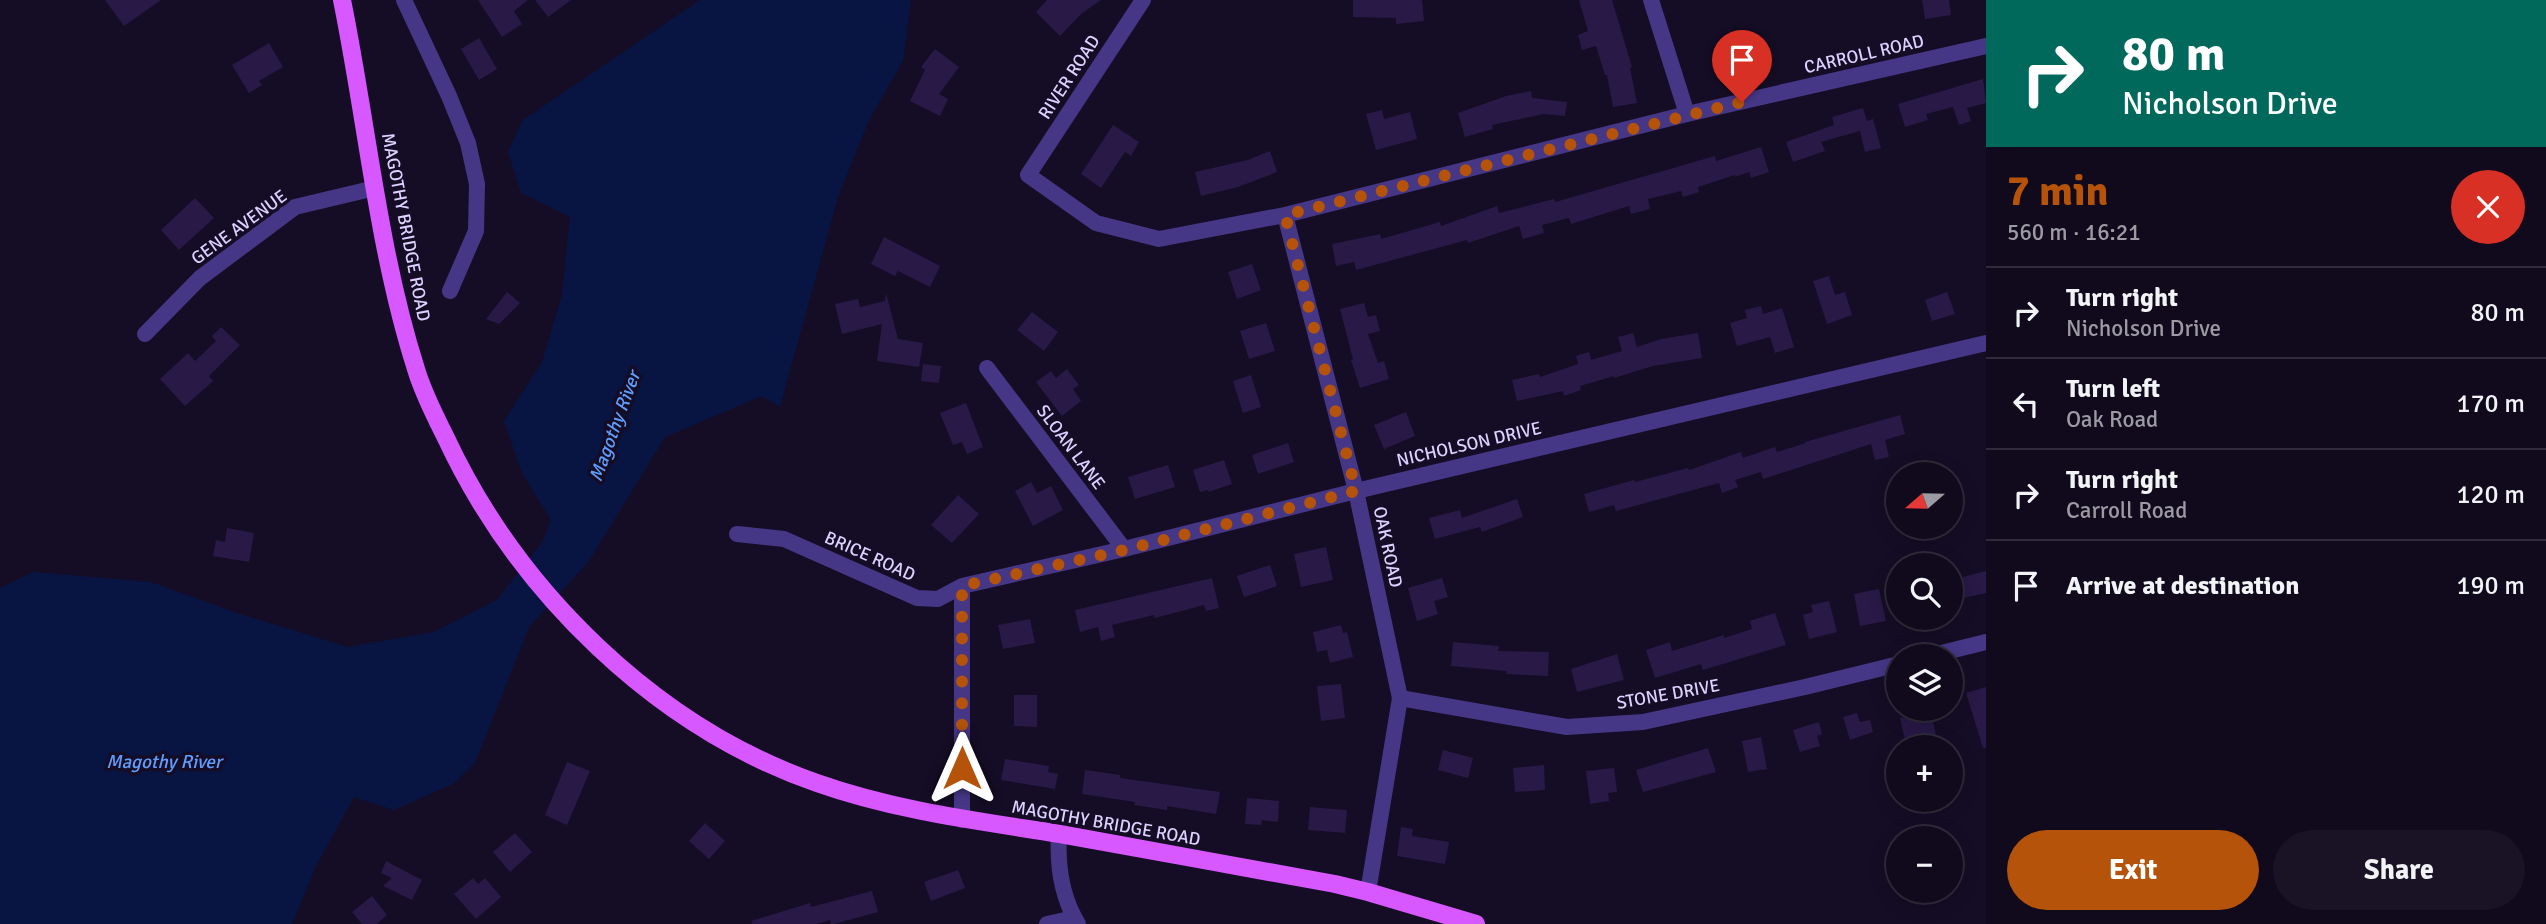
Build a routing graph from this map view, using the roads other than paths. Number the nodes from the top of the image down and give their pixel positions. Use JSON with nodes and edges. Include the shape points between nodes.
{"nodes":[{"id":1,"x":342,"y":0,"type":"edge"},
{"id":2,"x":404,"y":0,"type":"edge"},
{"id":3,"x":1143,"y":0,"type":"edge"},
{"id":4,"x":1651,"y":0,"type":"edge"},
{"id":5,"x":1986,"y":46,"type":"edge"},
{"id":6,"x":1687,"y":114,"type":"junction"},
{"id":7,"x":1028,"y":175,"type":"joint"},
{"id":8,"x":375,"y":188,"type":"junction"},
{"id":9,"x":1285,"y":215,"type":"junction"},
{"id":10,"x":450,"y":291,"type":"dead end"},
{"id":11,"x":145,"y":334,"type":"dead end"},
{"id":12,"x":1986,"y":343,"type":"edge"},
{"id":13,"x":988,"y":368,"type":"dead end"},
{"id":14,"x":1356,"y":491,"type":"junction"},
{"id":15,"x":737,"y":534,"type":"dead end"},
{"id":16,"x":1124,"y":550,"type":"junction"},
{"id":17,"x":962,"y":586,"type":"junction"},
{"id":18,"x":1986,"y":642,"type":"edge"},
{"id":19,"x":1963,"y":648,"type":"edge"},
{"id":20,"x":1886,"y":667,"type":"edge"},
{"id":21,"x":1400,"y":698,"type":"junction"},
{"id":22,"x":961,"y":820,"type":"junction"},
{"id":23,"x":1059,"y":834,"type":"junction"},
{"id":24,"x":1368,"y":891,"type":"junction"},
{"id":25,"x":1076,"y":921,"type":"edge"},
{"id":26,"x":1047,"y":924,"type":"edge"},
{"id":27,"x":1476,"y":924,"type":"edge"}],
"edges":[{"from":1,"to":8,"type":"main road","name":"MAGOTHY BRIDGE ROAD"},
{"from":2,"to":10,"type":"street","via":[[468,142],[477,184],[476,231]]},
{"from":3,"to":7,"type":"street","name":"RIVER ROAD"},
{"from":4,"to":6,"type":"street"},
{"from":5,"to":6,"type":"street","name":"CARROLL ROAD"},
{"from":6,"to":9,"type":"street","name":"CARROLL ROAD"},
{"from":7,"to":9,"type":"street","name":"CARROLL ROAD","via":[[1096,223],[1159,239]]},
{"from":8,"to":11,"type":"street","name":"GENE AVENUE","via":[[295,207],[200,278]]},
{"from":8,"to":22,"type":"main road","name":"MAGOTHY BRIDGE ROAD","via":[[394,294],[417,373],[463,474],[515,556],[572,620],[609,659],[710,733],[758,759],[842,791]]},
{"from":9,"to":14,"type":"street","name":"OAK ROAD"},
{"from":12,"to":14,"type":"street","name":"NICHOLSON DRIVE"},
{"from":13,"to":16,"type":"street","name":"SLOAN LANE"},
{"from":14,"to":16,"type":"street","name":"NICHOLSON DRIVE"},
{"from":14,"to":21,"type":"street","name":"OAK ROAD"},
{"from":15,"to":17,"type":"street","name":"BRICE ROAD","via":[[785,539],[917,598],[938,599]]},
{"from":16,"to":17,"type":"street","name":"NICHOLSON DRIVE"},
{"from":17,"to":22,"type":"street"},
{"from":18,"to":19,"type":"street"},
{"from":20,"to":21,"type":"street","name":"STONE DRIVE","via":[[1643,722],[1567,727]]},
{"from":21,"to":24,"type":"street","name":"OAK ROAD"},
{"from":22,"to":23,"type":"main road","name":"MAGOTHY BRIDGE ROAD"},
{"from":23,"to":24,"type":"main road","name":"MAGOTHY BRIDGE ROAD"},
{"from":23,"to":25,"type":"street","via":[[1057,862],[1062,889]]},
{"from":24,"to":27,"type":"main road","name":"MAGOTHY BRIDGE ROAD"},
{"from":25,"to":26,"type":"street"}]}
